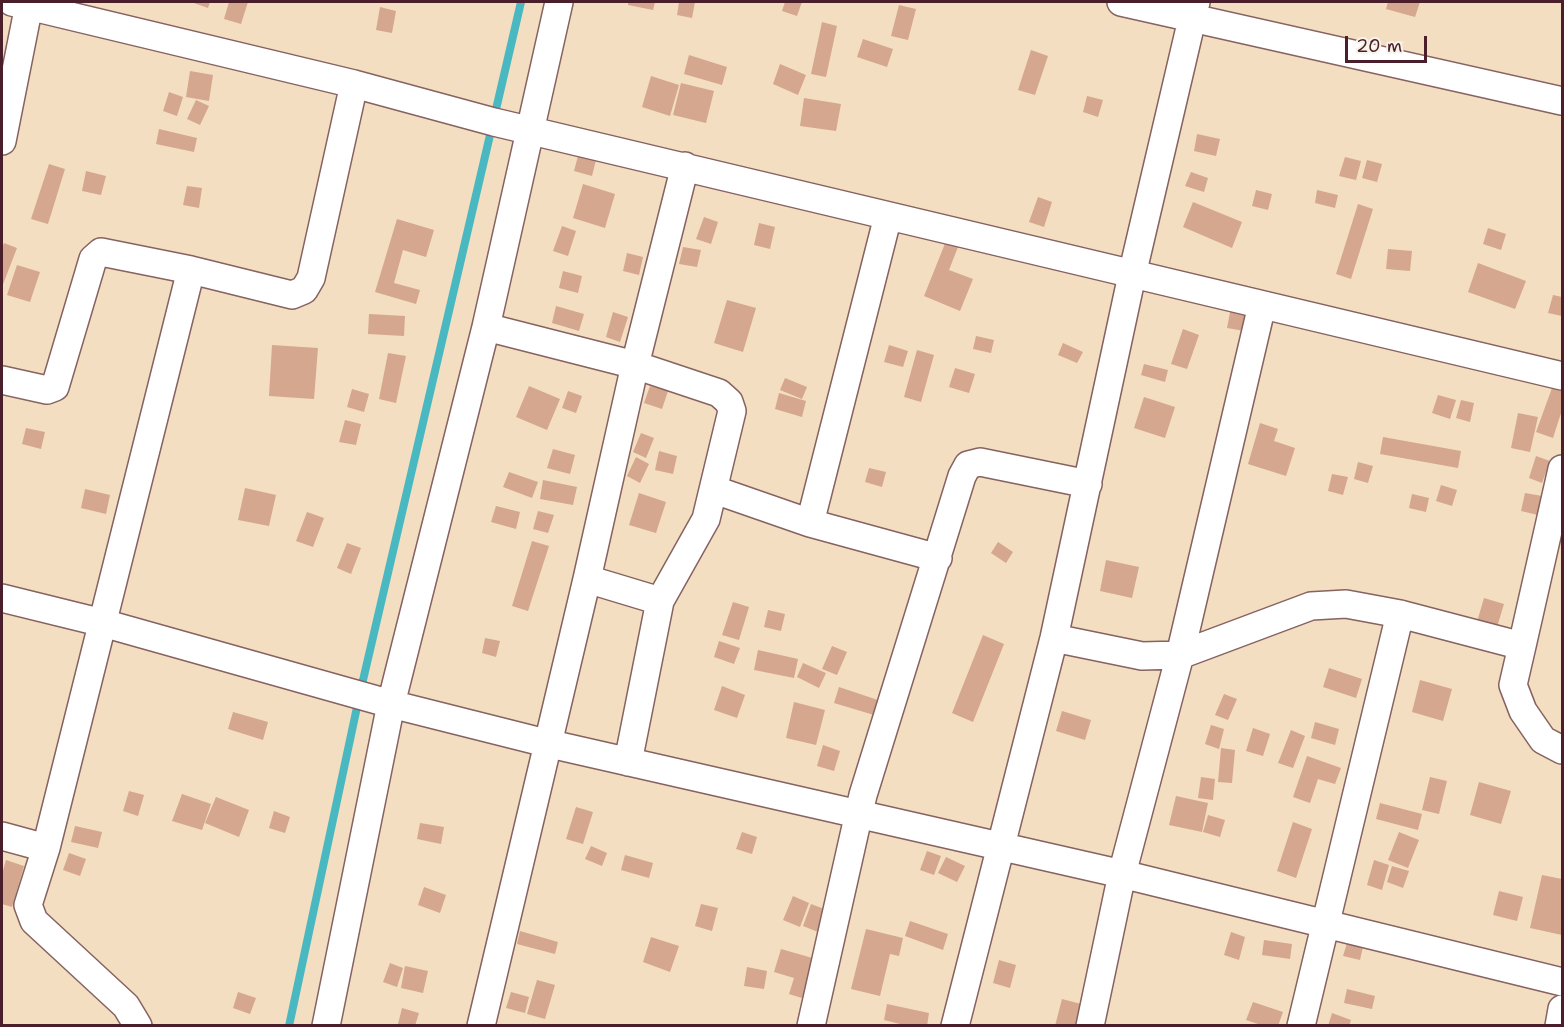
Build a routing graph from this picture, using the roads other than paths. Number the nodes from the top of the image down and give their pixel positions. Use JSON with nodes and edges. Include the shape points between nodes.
{"nodes":[{"id":1,"x":560,"y":2,"type":"edge"},
{"id":2,"x":1121,"y":2,"type":"edge"},
{"id":3,"x":21,"y":3,"type":"edge"},
{"id":4,"x":1194,"y":10,"type":"edge"},
{"id":5,"x":354,"y":84,"type":"junction"},
{"id":6,"x":1563,"y":101,"type":"edge"},
{"id":7,"x":532,"y":130,"type":"junction"},
{"id":8,"x":2,"y":141,"type":"edge"},
{"id":9,"x":685,"y":166,"type":"junction"},
{"id":10,"x":888,"y":216,"type":"junction"},
{"id":11,"x":191,"y":270,"type":"junction"},
{"id":12,"x":1132,"y":275,"type":"junction"},
{"id":13,"x":1262,"y":305,"type":"junction"},
{"id":14,"x":486,"y":327,"type":"junction"},
{"id":15,"x":635,"y":365,"type":"junction"},
{"id":16,"x":1563,"y":376,"type":"edge"},
{"id":17,"x":2,"y":380,"type":"edge"},
{"id":18,"x":1563,"y":469,"type":"edge"},
{"id":19,"x":1088,"y":484,"type":"junction"},
{"id":20,"x":715,"y":490,"type":"junction"},
{"id":21,"x":810,"y":523,"type":"junction"},
{"id":22,"x":938,"y":558,"type":"junction"},
{"id":23,"x":587,"y":579,"type":"junction"},
{"id":24,"x":2,"y":598,"type":"edge"},
{"id":25,"x":660,"y":601,"type":"junction"},
{"id":26,"x":1400,"y":615,"type":"junction"},
{"id":27,"x":103,"y":623,"type":"junction"},
{"id":28,"x":1054,"y":638,"type":"junction"},
{"id":29,"x":1522,"y":646,"type":"junction"},
{"id":30,"x":1180,"y":655,"type":"junction"},
{"id":31,"x":391,"y":704,"type":"junction"},
{"id":32,"x":546,"y":743,"type":"junction"},
{"id":33,"x":1563,"y":750,"type":"edge"},
{"id":34,"x":628,"y":762,"type":"junction"},
{"id":35,"x":858,"y":816,"type":"junction"},
{"id":36,"x":2,"y":836,"type":"edge"},
{"id":37,"x":1000,"y":846,"type":"junction"},
{"id":38,"x":46,"y":848,"type":"junction"},
{"id":39,"x":1122,"y":874,"type":"junction"},
{"id":40,"x":1324,"y":925,"type":"junction"},
{"id":41,"x":1563,"y":982,"type":"edge"},
{"id":42,"x":1563,"y":1009,"type":"edge"},
{"id":43,"x":138,"y":1026,"type":"edge"},
{"id":44,"x":326,"y":1026,"type":"edge"},
{"id":45,"x":481,"y":1026,"type":"edge"},
{"id":46,"x":811,"y":1026,"type":"edge"},
{"id":47,"x":955,"y":1026,"type":"edge"},
{"id":48,"x":1090,"y":1026,"type":"edge"},
{"id":49,"x":1301,"y":1026,"type":"edge"},
{"id":50,"x":1559,"y":1026,"type":"edge"}],
"edges":[{"from":1,"to":7,"type":"street"},
{"from":2,"to":4,"type":"street"},
{"from":3,"to":5,"type":"street"},
{"from":3,"to":8,"type":"street"},
{"from":4,"to":6,"type":"street"},
{"from":4,"to":12,"type":"street"},
{"from":5,"to":7,"type":"street"},
{"from":5,"to":11,"type":"street","via":[[310,278],[303,290],[292,295]]},
{"from":7,"to":9,"type":"street"},
{"from":7,"to":14,"type":"street"},
{"from":9,"to":10,"type":"street"},
{"from":9,"to":15,"type":"street"},
{"from":10,"to":12,"type":"street"},
{"from":10,"to":21,"type":"street"},
{"from":11,"to":17,"type":"street","via":[[101,252],[93,260],[56,387],[47,390]]},
{"from":11,"to":27,"type":"street"},
{"from":12,"to":13,"type":"street"},
{"from":12,"to":19,"type":"street"},
{"from":13,"to":16,"type":"street"},
{"from":13,"to":30,"type":"street"},
{"from":14,"to":15,"type":"street"},
{"from":14,"to":31,"type":"street"},
{"from":15,"to":20,"type":"street","via":[[719,393],[729,402],[732,411]]},
{"from":15,"to":23,"type":"street"},
{"from":18,"to":29,"type":"street"},
{"from":19,"to":22,"type":"street","via":[[980,462],[968,465]]},
{"from":19,"to":28,"type":"street"},
{"from":20,"to":21,"type":"street"},
{"from":20,"to":25,"type":"street","via":[[706,519]]},
{"from":21,"to":22,"type":"street"},
{"from":22,"to":35,"type":"street"},
{"from":23,"to":25,"type":"street"},
{"from":23,"to":32,"type":"street"},
{"from":24,"to":27,"type":"street"},
{"from":25,"to":34,"type":"street"},
{"from":26,"to":29,"type":"street"},
{"from":26,"to":30,"type":"street","via":[[1346,604],[1311,606]]},
{"from":26,"to":40,"type":"street"},
{"from":27,"to":31,"type":"street"},
{"from":27,"to":38,"type":"street"},
{"from":28,"to":30,"type":"street","via":[[1142,656]]},
{"from":28,"to":37,"type":"street"},
{"from":29,"to":33,"type":"street","via":[[1513,685],[1523,711],[1543,740]]},
{"from":30,"to":39,"type":"street"},
{"from":31,"to":32,"type":"street"},
{"from":31,"to":44,"type":"street"},
{"from":32,"to":34,"type":"street"},
{"from":32,"to":45,"type":"street"},
{"from":34,"to":35,"type":"street"},
{"from":35,"to":37,"type":"street"},
{"from":35,"to":46,"type":"street"},
{"from":36,"to":38,"type":"street"},
{"from":37,"to":39,"type":"street"},
{"from":37,"to":47,"type":"street"},
{"from":38,"to":43,"type":"street","via":[[28,905],[34,921],[126,1006]]},
{"from":39,"to":40,"type":"street"},
{"from":39,"to":48,"type":"street"},
{"from":40,"to":41,"type":"street"},
{"from":40,"to":49,"type":"street"},
{"from":42,"to":50,"type":"street"}]}
